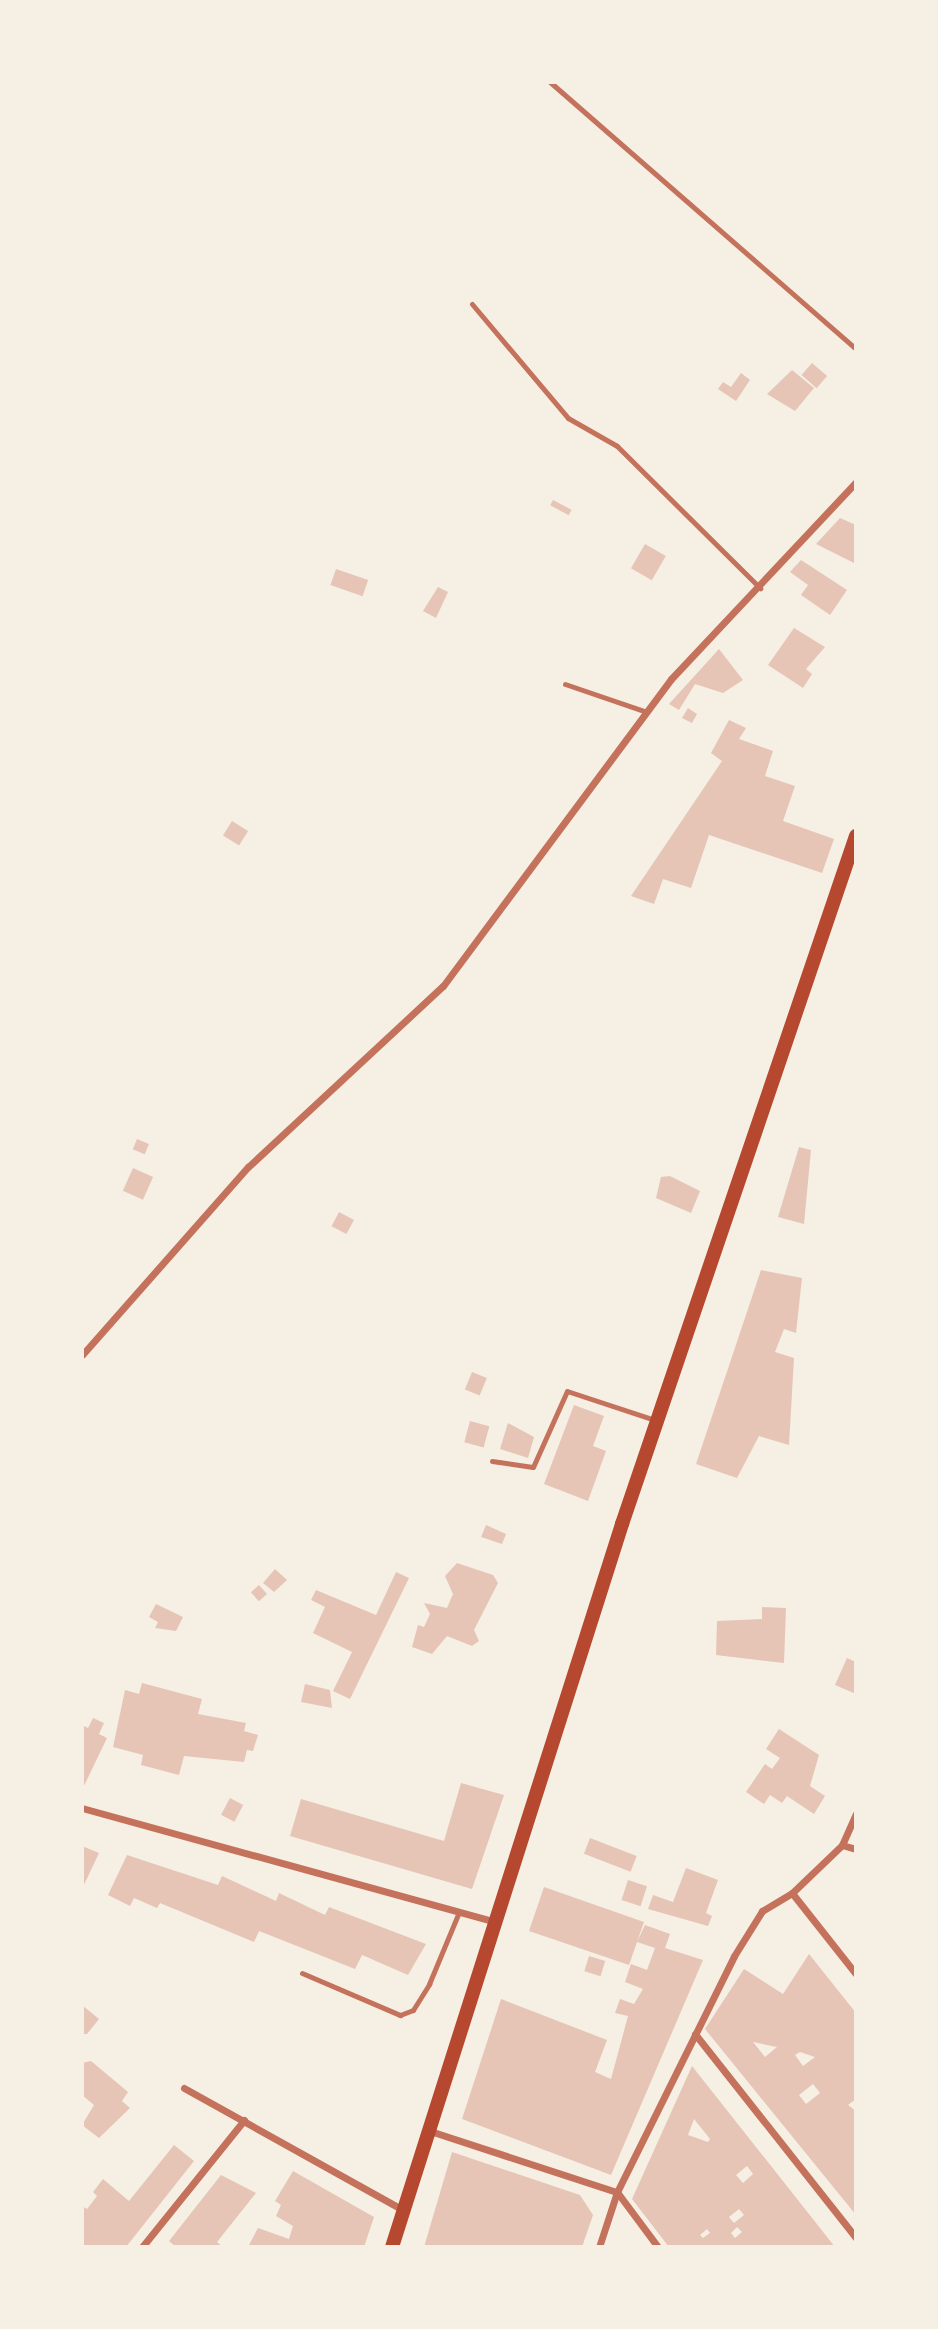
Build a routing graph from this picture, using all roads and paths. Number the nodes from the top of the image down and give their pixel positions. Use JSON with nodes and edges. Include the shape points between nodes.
{"nodes":[{"id":1,"x":550,"y":82,"type":"edge"},
{"id":2,"x":472,"y":304,"type":"dead end"},
{"id":3,"x":856,"y":349,"type":"edge"},
{"id":4,"x":856,"y":482,"type":"edge"},
{"id":5,"x":760,"y":588,"type":"junction"},
{"id":6,"x":565,"y":684,"type":"dead end"},
{"id":7,"x":646,"y":712,"type":"junction"},
{"id":8,"x":856,"y":836,"type":"edge"},
{"id":9,"x":853,"y":854,"type":"edge"},
{"id":10,"x":82,"y":1355,"type":"edge"},
{"id":11,"x":658,"y":1421,"type":"junction"},
{"id":12,"x":492,"y":1461,"type":"dead end"},
{"id":13,"x":82,"y":1808,"type":"edge"},
{"id":14,"x":856,"y":1814,"type":"edge"},
{"id":15,"x":842,"y":1845,"type":"junction"},
{"id":16,"x":856,"y":1849,"type":"edge"},
{"id":17,"x":792,"y":1893,"type":"junction"},
{"id":18,"x":459,"y":1912,"type":"junction"},
{"id":19,"x":498,"y":1922,"type":"junction"},
{"id":20,"x":302,"y":1973,"type":"dead end"},
{"id":21,"x":856,"y":1974,"type":"edge"},
{"id":22,"x":695,"y":2034,"type":"junction"},
{"id":23,"x":184,"y":2088,"type":"dead end"},
{"id":24,"x":244,"y":2120,"type":"junction"},
{"id":25,"x":430,"y":2131,"type":"junction"},
{"id":26,"x":617,"y":2192,"type":"junction"},
{"id":27,"x":403,"y":2211,"type":"junction"},
{"id":28,"x":856,"y":2238,"type":"edge"},
{"id":29,"x":142,"y":2247,"type":"edge"},
{"id":30,"x":392,"y":2247,"type":"edge"},
{"id":31,"x":599,"y":2247,"type":"edge"},
{"id":32,"x":658,"y":2247,"type":"edge"}],
"edges":[{"from":1,"to":3,"type":"lane"},
{"from":2,"to":5,"type":"lane","via":[[568,418],[617,446]]},
{"from":4,"to":5,"type":"street"},
{"from":5,"to":7,"type":"street"},
{"from":6,"to":7,"type":"lane"},
{"from":7,"to":10,"type":"street","via":[[443,986],[248,1167]]},
{"from":8,"to":9,"type":"main road"},
{"from":9,"to":11,"type":"main road"},
{"from":11,"to":12,"type":"lane","via":[[567,1391],[533,1467]]},
{"from":11,"to":19,"type":"main road"},
{"from":13,"to":18,"type":"street"},
{"from":14,"to":15,"type":"street"},
{"from":15,"to":16,"type":"street"},
{"from":15,"to":17,"type":"street"},
{"from":17,"to":21,"type":"street"},
{"from":17,"to":22,"type":"street","via":[[762,1912]]},
{"from":18,"to":19,"type":"street"},
{"from":18,"to":20,"type":"lane","via":[[413,2010],[400,2015]]},
{"from":19,"to":25,"type":"main road"},
{"from":22,"to":26,"type":"street"},
{"from":22,"to":28,"type":"street"},
{"from":23,"to":24,"type":"street"},
{"from":24,"to":27,"type":"street"},
{"from":24,"to":29,"type":"street"},
{"from":25,"to":26,"type":"street"},
{"from":25,"to":27,"type":"main road"},
{"from":26,"to":31,"type":"street"},
{"from":26,"to":32,"type":"street"},
{"from":27,"to":30,"type":"main road"}]}
